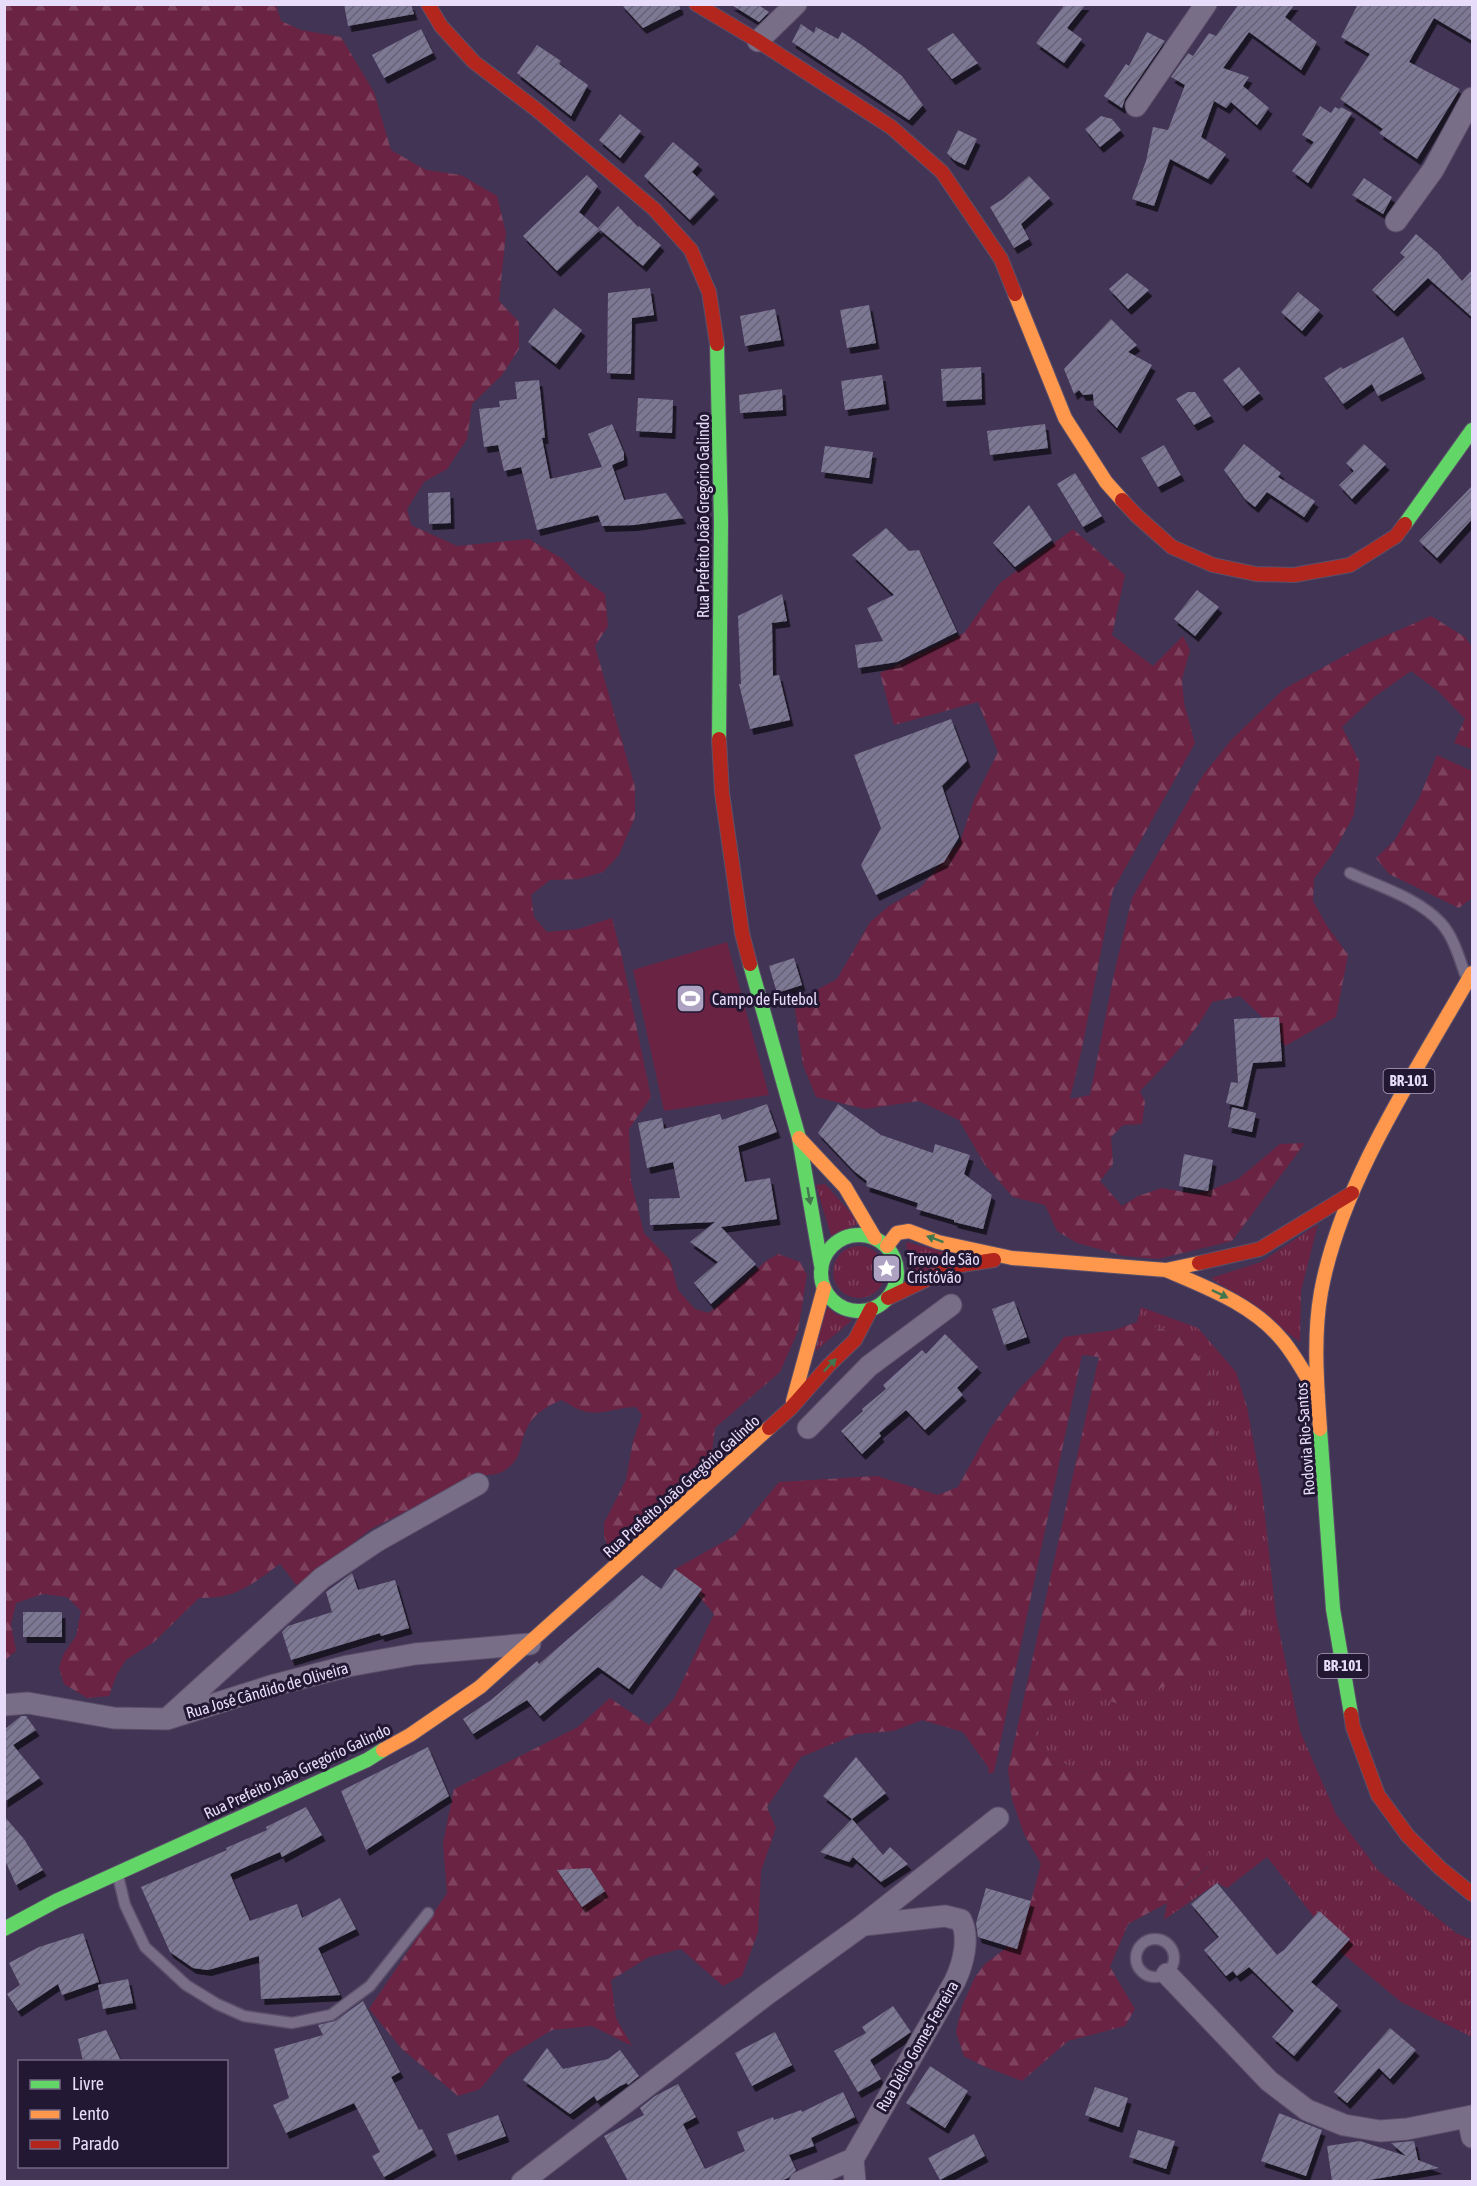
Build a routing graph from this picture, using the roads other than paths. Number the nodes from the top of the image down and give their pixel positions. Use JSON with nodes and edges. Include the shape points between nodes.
{"nodes":[{"id":1,"x":428,"y":4,"type":"edge"},
{"id":2,"x":696,"y":4,"type":"edge"},
{"id":3,"x":796,"y":4,"type":"edge"},
{"id":4,"x":1206,"y":4,"type":"edge"},
{"id":5,"x":758,"y":41,"type":"junction"},
{"id":6,"x":1473,"y":98,"type":"edge"},
{"id":7,"x":1136,"y":106,"type":"dead end"},
{"id":8,"x":1396,"y":221,"type":"dead end"},
{"id":9,"x":1473,"y":430,"type":"edge"},
{"id":10,"x":1350,"y":873,"type":"dead end"},
{"id":11,"x":1470,"y":976,"type":"edge"},
{"id":12,"x":799,"y":1138,"type":"junction"},
{"id":13,"x":1352,"y":1193,"type":"junction"},
{"id":14,"x":881,"y":1242,"type":"junction"},
{"id":15,"x":1012,"y":1258,"type":"junction"},
{"id":16,"x":822,"y":1265,"type":"junction"},
{"id":17,"x":1166,"y":1270,"type":"junction"},
{"id":18,"x":824,"y":1288,"type":"junction"},
{"id":19,"x":888,"y":1298,"type":"junction"},
{"id":20,"x":951,"y":1305,"type":"dead end"},
{"id":21,"x":871,"y":1309,"type":"junction"},
{"id":22,"x":855,"y":1340,"type":"junction"},
{"id":23,"x":868,"y":1366,"type":"junction"},
{"id":24,"x":1318,"y":1395,"type":"junction"},
{"id":25,"x":791,"y":1408,"type":"junction"},
{"id":26,"x":808,"y":1428,"type":"dead end"},
{"id":27,"x":478,"y":1484,"type":"dead end"},
{"id":28,"x":530,"y":1644,"type":"junction"},
{"id":29,"x":4,"y":1705,"type":"edge"},
{"id":30,"x":167,"y":1719,"type":"junction"},
{"id":31,"x":998,"y":1818,"type":"dead end"},
{"id":32,"x":117,"y":1873,"type":"junction"},
{"id":33,"x":1473,"y":1894,"type":"edge"},
{"id":34,"x":428,"y":1913,"type":"dead end"},
{"id":35,"x":862,"y":1925,"type":"junction"},
{"id":36,"x":4,"y":1929,"type":"edge"},
{"id":37,"x":1167,"y":1974,"type":"dead end"},
{"id":38,"x":1471,"y":2124,"type":"edge"},
{"id":39,"x":852,"y":2159,"type":"junction"},
{"id":40,"x":522,"y":2181,"type":"edge"},
{"id":41,"x":800,"y":2181,"type":"edge"},
{"id":42,"x":855,"y":2181,"type":"edge"}],
"edges":[{"from":1,"to":12,"type":"main road","name":"Rua Prefeito João Gregório Galindo","via":[[441,26],[474,62],[654,209],[691,250],[709,292],[718,347],[722,793],[742,933]]},
{"from":2,"to":5,"type":"main road"},
{"from":3,"to":5,"type":"street"},
{"from":4,"to":7,"type":"street"},
{"from":5,"to":9,"type":"main road","via":[[891,127],[942,172],[1001,259],[1065,418],[1106,482],[1172,547],[1213,565],[1257,574],[1294,575],[1350,565],[1396,536]]},
{"from":6,"to":8,"type":"street","via":[[1433,170]]},
{"from":10,"to":11,"type":"lane","via":[[1427,910],[1442,924]]},
{"from":11,"to":13,"type":"main road","name":"Rodovia Rio-Santos","number":"BR-101","via":[[1395,1107]]},
{"from":12,"to":14,"type":"main road","via":[[845,1187]]},
{"from":12,"to":16,"type":"main road","name":"Rua Prefeito João Gregório Galindo","one_way":true},
{"from":13,"to":17,"type":"main road","via":[[1260,1249]]},
{"from":13,"to":24,"type":"main road","name":"Rodovia Rio-Santos","number":"BR-101","via":[[1330,1255],[1322,1293],[1317,1327]]},
{"from":15,"to":14,"type":"main road","one_way":true,"via":[[938,1242],[909,1231]]},
{"from":14,"to":16,"type":"main road","via":[[864,1235],[842,1239],[832,1245]]},
{"from":14,"to":19,"type":"main road","via":[[897,1266],[894,1289]]},
{"from":15,"to":17,"type":"main road"},
{"from":15,"to":19,"type":"main road","via":[[955,1266]]},
{"from":16,"to":18,"type":"main road"},
{"from":17,"to":24,"type":"main road","one_way":true,"via":[[1239,1304],[1259,1318],[1278,1334]]},
{"from":18,"to":21,"type":"main road","via":[[849,1310]]},
{"from":18,"to":25,"type":"main road"},
{"from":19,"to":21,"type":"main road"},
{"from":20,"to":23,"type":"street"},
{"from":21,"to":22,"type":"main road","name":"Rua Prefeito João Gregório Galindo"},
{"from":22,"to":23,"type":"street"},
{"from":25,"to":22,"type":"main road","name":"Rua Prefeito João Gregório Galindo","one_way":true},
{"from":23,"to":26,"type":"street"},
{"from":24,"to":33,"type":"main road","name":"Rodovia Rio-Santos","number":"BR-101","via":[[1333,1609],[1353,1727],[1378,1795],[1408,1836]]},
{"from":25,"to":28,"type":"main road","name":"Rua Prefeito João Gregório Galindo"},
{"from":27,"to":30,"type":"street","via":[[377,1541],[322,1578]]},
{"from":28,"to":30,"type":"street","name":"Rua José Cândido de Oliveira","via":[[415,1654],[348,1666]]},
{"from":28,"to":32,"type":"main road","name":"Rua Prefeito João Gregório Galindo","via":[[480,1687],[410,1736],[367,1760]]},
{"from":29,"to":30,"type":"street","name":"Rua José Cândido de Oliveira","via":[[28,1703],[114,1718]]},
{"from":31,"to":35,"type":"street"},
{"from":32,"to":34,"type":"lane","via":[[125,1905],[145,1947],[186,1986],[244,2016],[292,2023],[331,2015],[370,1986]]},
{"from":32,"to":36,"type":"main road","name":"Rua Prefeito João Gregório Galindo"},
{"from":35,"to":39,"type":"street","name":"Rua Délio Gomes Ferreira","via":[[945,1916],[961,1920],[966,1936],[955,1981]]},
{"from":35,"to":40,"type":"street"},
{"from":37,"to":38,"type":"street","via":[[1269,2081],[1307,2110],[1344,2126],[1380,2131]]},
{"from":39,"to":41,"type":"street"},
{"from":39,"to":42,"type":"street"}]}
